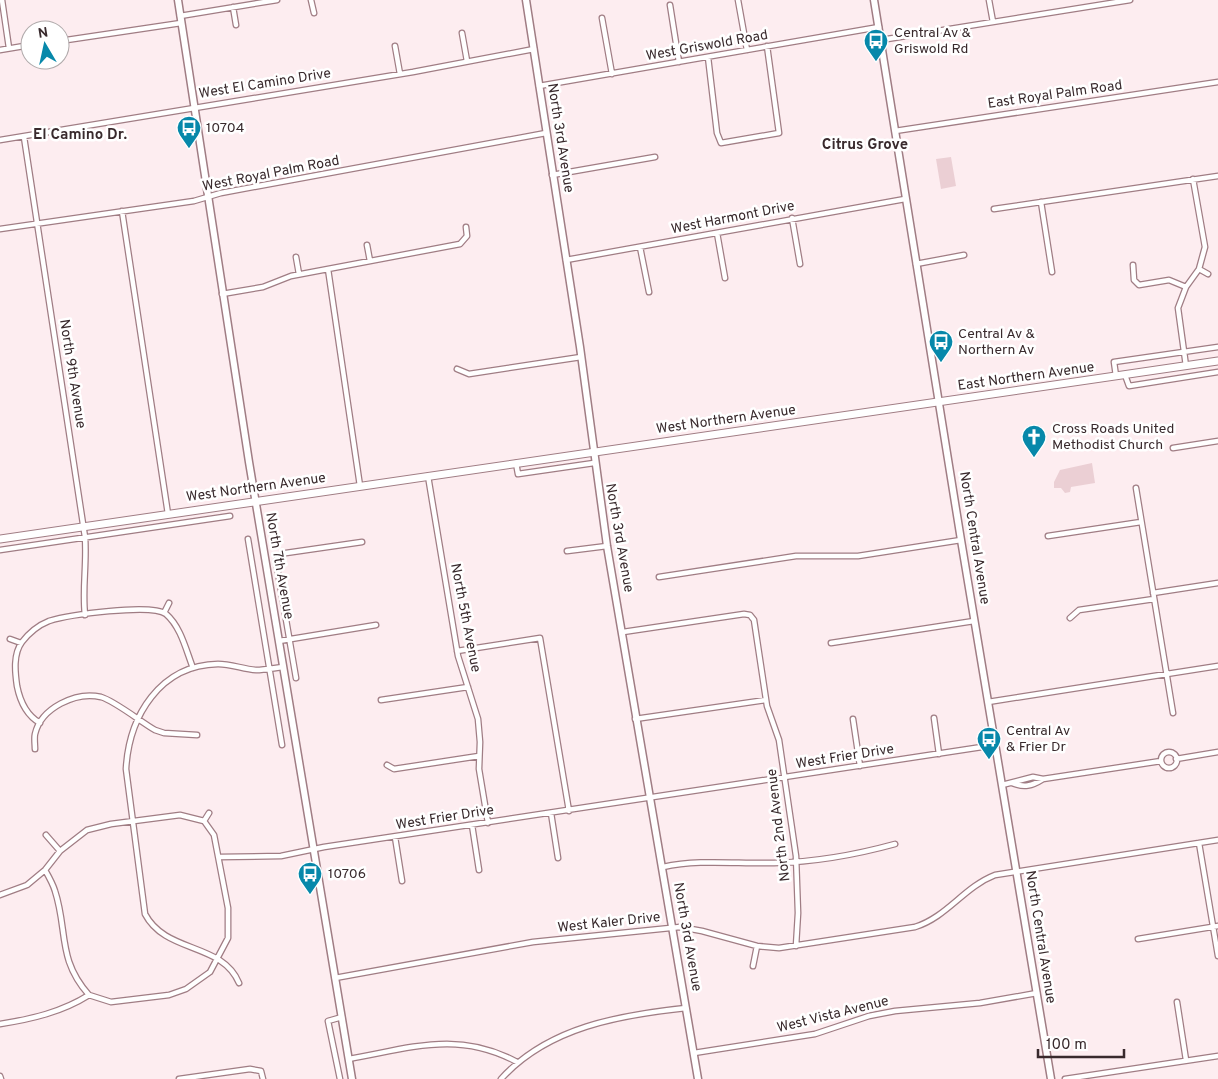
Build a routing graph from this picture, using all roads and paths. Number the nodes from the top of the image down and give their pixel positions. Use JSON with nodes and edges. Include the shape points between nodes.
{"nodes":[{"id":1,"x":2,"y":0,"type":"edge"},
{"id":2,"x":178,"y":0,"type":"edge"},
{"id":3,"x":277,"y":0,"type":"edge"},
{"id":4,"x":311,"y":0,"type":"edge"},
{"id":5,"x":526,"y":0,"type":"edge"},
{"id":6,"x":738,"y":0,"type":"edge"},
{"id":7,"x":874,"y":0,"type":"edge"},
{"id":8,"x":989,"y":0,"type":"edge"},
{"id":9,"x":1130,"y":0,"type":"edge"},
{"id":10,"x":670,"y":5,"type":"dead end"},
{"id":11,"x":233,"y":7,"type":"junction"},
{"id":12,"x":314,"y":13,"type":"dead end"},
{"id":13,"x":602,"y":18,"type":"dead end"},
{"id":14,"x":181,"y":19,"type":"junction"},
{"id":15,"x":993,"y":22,"type":"junction"},
{"id":16,"x":236,"y":25,"type":"dead end"},
{"id":17,"x":879,"y":27,"type":"junction"},
{"id":18,"x":462,"y":33,"type":"dead end"},
{"id":19,"x":70,"y":39,"type":"edge"},
{"id":20,"x":881,"y":40,"type":"junction"},
{"id":21,"x":20,"y":46,"type":"edge"},
{"id":22,"x":396,"y":46,"type":"dead end"},
{"id":23,"x":767,"y":46,"type":"junction"},
{"id":24,"x":9,"y":48,"type":"junction"},
{"id":25,"x":534,"y":49,"type":"junction"},
{"id":26,"x":0,"y":50,"type":"edge"},
{"id":27,"x":746,"y":50,"type":"junction"},
{"id":28,"x":708,"y":57,"type":"junction"},
{"id":29,"x":467,"y":62,"type":"junction"},
{"id":30,"x":679,"y":62,"type":"junction"},
{"id":31,"x":400,"y":74,"type":"junction"},
{"id":32,"x":612,"y":74,"type":"junction"},
{"id":33,"x":1218,"y":82,"type":"edge"},
{"id":34,"x":539,"y":86,"type":"junction"},
{"id":35,"x":194,"y":107,"type":"junction"},
{"id":36,"x":895,"y":131,"type":"junction"},
{"id":37,"x":546,"y":133,"type":"junction"},
{"id":38,"x":24,"y":137,"type":"junction"},
{"id":39,"x":0,"y":140,"type":"edge"},
{"id":40,"x":655,"y":156,"type":"dead end"},
{"id":41,"x":552,"y":175,"type":"junction"},
{"id":42,"x":1218,"y":176,"type":"edge"},
{"id":43,"x":1192,"y":180,"type":"junction"},
{"id":44,"x":208,"y":198,"type":"junction"},
{"id":45,"x":905,"y":200,"type":"junction"},
{"id":46,"x":1041,"y":202,"type":"junction"},
{"id":47,"x":994,"y":209,"type":"dead end"},
{"id":48,"x":122,"y":212,"type":"junction"},
{"id":49,"x":792,"y":218,"type":"junction"},
{"id":50,"x":37,"y":224,"type":"junction"},
{"id":51,"x":466,"y":227,"type":"dead end"},
{"id":52,"x":0,"y":229,"type":"edge"},
{"id":53,"x":717,"y":233,"type":"junction"},
{"id":54,"x":367,"y":245,"type":"dead end"},
{"id":55,"x":640,"y":247,"type":"junction"},
{"id":56,"x":964,"y":255,"type":"dead end"},
{"id":57,"x":296,"y":257,"type":"dead end"},
{"id":58,"x":566,"y":260,"type":"junction"},
{"id":59,"x":370,"y":261,"type":"junction"},
{"id":60,"x":800,"y":264,"type":"dead end"},
{"id":61,"x":916,"y":264,"type":"junction"},
{"id":62,"x":1133,"y":265,"type":"dead end"},
{"id":63,"x":328,"y":269,"type":"junction"},
{"id":64,"x":1199,"y":269,"type":"junction"},
{"id":65,"x":1052,"y":272,"type":"dead end"},
{"id":66,"x":299,"y":274,"type":"junction"},
{"id":67,"x":1208,"y":274,"type":"dead end"},
{"id":68,"x":725,"y":278,"type":"dead end"},
{"id":69,"x":1186,"y":287,"type":"junction"},
{"id":70,"x":649,"y":292,"type":"dead end"},
{"id":71,"x":222,"y":294,"type":"junction"},
{"id":72,"x":1218,"y":347,"type":"edge"},
{"id":73,"x":1183,"y":352,"type":"junction"},
{"id":74,"x":581,"y":357,"type":"junction"},
{"id":75,"x":1218,"y":361,"type":"edge"},
{"id":76,"x":1186,"y":366,"type":"junction"},
{"id":77,"x":457,"y":369,"type":"dead end"},
{"id":78,"x":1218,"y":372,"type":"edge"},
{"id":79,"x":1125,"y":375,"type":"junction"},
{"id":80,"x":1116,"y":376,"type":"junction"},
{"id":81,"x":939,"y":402,"type":"junction"},
{"id":82,"x":1218,"y":441,"type":"edge"},
{"id":83,"x":1173,"y":448,"type":"dead end"},
{"id":84,"x":594,"y":452,"type":"junction"},
{"id":85,"x":516,"y":463,"type":"junction"},
{"id":86,"x":594,"y":463,"type":"junction"},
{"id":87,"x":428,"y":476,"type":"junction"},
{"id":88,"x":360,"y":486,"type":"junction"},
{"id":89,"x":1136,"y":488,"type":"dead end"},
{"id":90,"x":255,"y":501,"type":"junction"},
{"id":91,"x":168,"y":514,"type":"junction"},
{"id":92,"x":230,"y":516,"type":"dead end"},
{"id":93,"x":1141,"y":522,"type":"junction"},
{"id":94,"x":84,"y":527,"type":"junction"},
{"id":95,"x":1048,"y":536,"type":"dead end"},
{"id":96,"x":85,"y":538,"type":"junction"},
{"id":97,"x":0,"y":539,"type":"edge"},
{"id":98,"x":248,"y":539,"type":"dead end"},
{"id":99,"x":961,"y":540,"type":"junction"},
{"id":100,"x":362,"y":542,"type":"dead end"},
{"id":101,"x":607,"y":546,"type":"junction"},
{"id":102,"x":0,"y":550,"type":"edge"},
{"id":103,"x":567,"y":551,"type":"dead end"},
{"id":104,"x":659,"y":576,"type":"dead end"},
{"id":105,"x":1218,"y":583,"type":"edge"},
{"id":106,"x":1152,"y":593,"type":"junction"},
{"id":107,"x":1154,"y":599,"type":"junction"},
{"id":108,"x":169,"y":603,"type":"dead end"},
{"id":109,"x":164,"y":613,"type":"junction"},
{"id":110,"x":85,"y":615,"type":"junction"},
{"id":111,"x":1070,"y":618,"type":"dead end"},
{"id":112,"x":974,"y":620,"type":"junction"},
{"id":113,"x":376,"y":625,"type":"dead end"},
{"id":114,"x":623,"y":632,"type":"junction"},
{"id":115,"x":10,"y":639,"type":"dead end"},
{"id":116,"x":289,"y":639,"type":"junction"},
{"id":117,"x":279,"y":641,"type":"junction"},
{"id":118,"x":21,"y":643,"type":"junction"},
{"id":119,"x":831,"y":643,"type":"dead end"},
{"id":120,"x":457,"y":651,"type":"junction"},
{"id":121,"x":1218,"y":666,"type":"edge"},
{"id":122,"x":283,"y":667,"type":"junction"},
{"id":123,"x":192,"y":668,"type":"junction"},
{"id":124,"x":269,"y":669,"type":"junction"},
{"id":125,"x":1166,"y":674,"type":"junction"},
{"id":126,"x":296,"y":678,"type":"dead end"},
{"id":127,"x":468,"y":687,"type":"junction"},
{"id":128,"x":382,"y":700,"type":"dead end"},
{"id":129,"x":766,"y":700,"type":"junction"},
{"id":130,"x":988,"y":702,"type":"junction"},
{"id":131,"x":1173,"y":713,"type":"dead end"},
{"id":132,"x":934,"y":718,"type":"dead end"},
{"id":133,"x":137,"y":719,"type":"junction"},
{"id":134,"x":635,"y":719,"type":"junction"},
{"id":135,"x":853,"y":719,"type":"dead end"},
{"id":136,"x":40,"y":723,"type":"junction"},
{"id":137,"x":198,"y":736,"type":"dead end"},
{"id":138,"x":282,"y":744,"type":"dead end"},
{"id":139,"x":995,"y":745,"type":"junction"},
{"id":140,"x":36,"y":749,"type":"dead end"},
{"id":141,"x":1218,"y":752,"type":"edge"},
{"id":142,"x":939,"y":754,"type":"junction"},
{"id":143,"x":479,"y":756,"type":"junction"},
{"id":144,"x":1176,"y":759,"type":"junction"},
{"id":145,"x":1161,"y":761,"type":"junction"},
{"id":146,"x":387,"y":766,"type":"dead end"},
{"id":147,"x":860,"y":766,"type":"junction"},
{"id":148,"x":786,"y":777,"type":"junction"},
{"id":149,"x":1043,"y":779,"type":"junction"},
{"id":150,"x":1012,"y":783,"type":"junction"},
{"id":151,"x":1002,"y":785,"type":"junction"},
{"id":152,"x":650,"y":798,"type":"junction"},
{"id":153,"x":569,"y":811,"type":"junction"},
{"id":154,"x":209,"y":813,"type":"dead end"},
{"id":155,"x":551,"y":814,"type":"junction"},
{"id":156,"x":132,"y":820,"type":"junction"},
{"id":157,"x":204,"y":821,"type":"junction"},
{"id":158,"x":488,"y":823,"type":"junction"},
{"id":159,"x":472,"y":825,"type":"junction"},
{"id":160,"x":46,"y":836,"type":"dead end"},
{"id":161,"x":394,"y":837,"type":"junction"},
{"id":162,"x":1218,"y":840,"type":"edge"},
{"id":163,"x":1200,"y":843,"type":"junction"},
{"id":164,"x":895,"y":844,"type":"dead end"},
{"id":165,"x":314,"y":849,"type":"junction"},
{"id":166,"x":60,"y":851,"type":"junction"},
{"id":167,"x":219,"y":857,"type":"junction"},
{"id":168,"x":558,"y":858,"type":"dead end"},
{"id":169,"x":797,"y":862,"type":"junction"},
{"id":170,"x":663,"y":867,"type":"junction"},
{"id":171,"x":46,"y":870,"type":"junction"},
{"id":172,"x":479,"y":870,"type":"dead end"},
{"id":173,"x":1016,"y":871,"type":"junction"},
{"id":174,"x":402,"y":881,"type":"dead end"},
{"id":175,"x":0,"y":894,"type":"edge"},
{"id":176,"x":1216,"y":927,"type":"edge"},
{"id":177,"x":671,"y":928,"type":"junction"},
{"id":178,"x":1138,"y":938,"type":"dead end"},
{"id":179,"x":757,"y":946,"type":"junction"},
{"id":180,"x":796,"y":946,"type":"junction"},
{"id":181,"x":1218,"y":956,"type":"edge"},
{"id":182,"x":218,"y":960,"type":"junction"},
{"id":183,"x":754,"y":966,"type":"dead end"},
{"id":184,"x":335,"y":978,"type":"junction"},
{"id":185,"x":239,"y":983,"type":"dead end"},
{"id":186,"x":1037,"y":993,"type":"junction"},
{"id":187,"x":89,"y":994,"type":"junction"},
{"id":188,"x":1177,"y":1002,"type":"dead end"},
{"id":189,"x":686,"y":1008,"type":"junction"},
{"id":190,"x":342,"y":1017,"type":"junction"},
{"id":191,"x":0,"y":1024,"type":"edge"},
{"id":192,"x":694,"y":1053,"type":"junction"},
{"id":193,"x":1218,"y":1056,"type":"edge"},
{"id":194,"x":349,"y":1058,"type":"junction"},
{"id":195,"x":1186,"y":1060,"type":"junction"},
{"id":196,"x":517,"y":1062,"type":"junction"},
{"id":197,"x":179,"y":1079,"type":"edge"},
{"id":198,"x":263,"y":1079,"type":"edge"},
{"id":199,"x":340,"y":1079,"type":"edge"},
{"id":200,"x":352,"y":1079,"type":"edge"},
{"id":201,"x":501,"y":1079,"type":"edge"},
{"id":202,"x":698,"y":1079,"type":"edge"},
{"id":203,"x":1052,"y":1079,"type":"edge"},
{"id":204,"x":1065,"y":1079,"type":"edge"}],
"edges":[{"from":1,"to":24,"type":"street"},
{"from":2,"to":14,"type":"main road","name":"North 7th Avenue"},
{"from":3,"to":11,"type":"street"},
{"from":4,"to":12,"type":"street"},
{"from":5,"to":25,"type":"main road","name":"North 3rd Avenue"},
{"from":6,"to":27,"type":"street"},
{"from":7,"to":17,"type":"main road","name":"North Central Avenue"},
{"from":8,"to":15,"type":"street"},
{"from":9,"to":15,"type":"street"},
{"from":10,"to":30,"type":"street"},
{"from":11,"to":14,"type":"street"},
{"from":11,"to":16,"type":"street"},
{"from":13,"to":32,"type":"street"},
{"from":14,"to":19,"type":"street"},
{"from":14,"to":35,"type":"main road","name":"North 7th Avenue"},
{"from":15,"to":20,"type":"street"},
{"from":17,"to":20,"type":"main road","name":"North Central Avenue"},
{"from":17,"to":23,"type":"street","name":"West Griswold Road"},
{"from":18,"to":29,"type":"street"},
{"from":20,"to":36,"type":"main road","name":"North Central Avenue"},
{"from":21,"to":24,"type":"street"},
{"from":22,"to":31,"type":"street"},
{"from":23,"to":27,"type":"street","name":"West Griswold Road"},
{"from":23,"to":28,"type":"street","via":[[779,133],[721,143]]},
{"from":24,"to":26,"type":"street"},
{"from":25,"to":29,"type":"street","name":"West El Camino Drive"},
{"from":25,"to":34,"type":"main road","name":"North 3rd Avenue"},
{"from":27,"to":28,"type":"street","name":"West Griswold Road"},
{"from":28,"to":30,"type":"street","name":"West Griswold Road"},
{"from":29,"to":31,"type":"street","name":"West El Camino Drive"},
{"from":30,"to":32,"type":"street","name":"West Griswold Road"},
{"from":31,"to":35,"type":"street","name":"West El Camino Drive"},
{"from":32,"to":34,"type":"street","name":"West Griswold Road"},
{"from":33,"to":36,"type":"street","name":"East Royal Palm Road"},
{"from":34,"to":37,"type":"main road","name":"North 3rd Avenue"},
{"from":35,"to":38,"type":"street","name":"West El Camino Drive"},
{"from":35,"to":44,"type":"main road","name":"North 7th Avenue"},
{"from":36,"to":45,"type":"main road","name":"North Central Avenue"},
{"from":37,"to":41,"type":"main road","name":"North 3rd Avenue"},
{"from":37,"to":44,"type":"street","name":"West Royal Palm Road"},
{"from":38,"to":39,"type":"street","name":"West El Camino Drive"},
{"from":38,"to":50,"type":"street","name":"North 9th Avenue"},
{"from":40,"to":41,"type":"street"},
{"from":41,"to":58,"type":"main road","name":"North 3rd Avenue"},
{"from":42,"to":43,"type":"street"},
{"from":43,"to":46,"type":"street"},
{"from":43,"to":64,"type":"street","via":[[1205,247]]},
{"from":44,"to":48,"type":"street","name":"West Royal Palm Road"},
{"from":44,"to":71,"type":"main road","name":"North 7th Avenue"},
{"from":45,"to":49,"type":"street","name":"West Harmont Drive"},
{"from":45,"to":61,"type":"main road","name":"North Central Avenue"},
{"from":46,"to":47,"type":"street"},
{"from":46,"to":65,"type":"street"},
{"from":48,"to":50,"type":"street","name":"West Royal Palm Road"},
{"from":48,"to":91,"type":"street"},
{"from":49,"to":53,"type":"street","name":"West Harmont Drive"},
{"from":49,"to":60,"type":"street"},
{"from":50,"to":52,"type":"street","name":"West Royal Palm Road"},
{"from":50,"to":94,"type":"street","name":"North 9th Avenue"},
{"from":51,"to":59,"type":"street","via":[[467,236],[460,244]]},
{"from":53,"to":55,"type":"street","name":"West Harmont Drive"},
{"from":53,"to":68,"type":"street"},
{"from":54,"to":59,"type":"street"},
{"from":55,"to":58,"type":"street","name":"West Harmont Drive"},
{"from":55,"to":70,"type":"street"},
{"from":56,"to":61,"type":"street"},
{"from":57,"to":66,"type":"street"},
{"from":58,"to":74,"type":"main road","name":"North 3rd Avenue"},
{"from":59,"to":63,"type":"street"},
{"from":61,"to":81,"type":"main road","name":"North Central Avenue"},
{"from":62,"to":69,"type":"street","via":[[1134,280],[1139,285],[1169,280]]},
{"from":63,"to":66,"type":"street"},
{"from":63,"to":88,"type":"street"},
{"from":64,"to":67,"type":"street"},
{"from":64,"to":69,"type":"street"},
{"from":66,"to":71,"type":"street","via":[[263,287]]},
{"from":69,"to":73,"type":"street","via":[[1178,317]]},
{"from":71,"to":90,"type":"main road","name":"North 7th Avenue"},
{"from":72,"to":73,"type":"street","name":"East Northern Avenue"},
{"from":73,"to":76,"type":"street"},
{"from":73,"to":80,"type":"street","name":"East Northern Avenue","via":[[1114,362]]},
{"from":74,"to":77,"type":"street","via":[[469,374]]},
{"from":74,"to":84,"type":"main road","name":"North 3rd Avenue"},
{"from":75,"to":76,"type":"main road","name":"East Northern Avenue"},
{"from":76,"to":79,"type":"main road","name":"East Northern Avenue"},
{"from":78,"to":79,"type":"street","via":[[1129,386]]},
{"from":79,"to":80,"type":"main road","name":"East Northern Avenue"},
{"from":80,"to":81,"type":"main road","name":"East Northern Avenue"},
{"from":81,"to":84,"type":"main road","name":"West Northern Avenue"},
{"from":81,"to":99,"type":"main road","name":"North Central Avenue"},
{"from":82,"to":83,"type":"street"},
{"from":84,"to":85,"type":"main road","name":"West Northern Avenue"},
{"from":84,"to":86,"type":"main road","name":"North 3rd Avenue"},
{"from":85,"to":86,"type":"street","via":[[518,474]]},
{"from":85,"to":87,"type":"main road","name":"West Northern Avenue"},
{"from":86,"to":101,"type":"main road","name":"North 3rd Avenue"},
{"from":87,"to":88,"type":"main road","name":"West Northern Avenue"},
{"from":87,"to":120,"type":"street","name":"North 5th Avenue"},
{"from":88,"to":90,"type":"main road","name":"West Northern Avenue"},
{"from":89,"to":93,"type":"street"},
{"from":90,"to":91,"type":"main road","name":"West Northern Avenue"},
{"from":90,"to":117,"type":"main road","name":"North 7th Avenue"},
{"from":91,"to":94,"type":"main road","name":"West Northern Avenue"},
{"from":92,"to":96,"type":"street","name":"West Northern Avenue"},
{"from":93,"to":95,"type":"street"},
{"from":93,"to":106,"type":"street"},
{"from":94,"to":96,"type":"street","name":"North 9th Avenue"},
{"from":94,"to":97,"type":"main road","name":"West Northern Avenue"},
{"from":96,"to":102,"type":"street","name":"West Northern Avenue"},
{"from":96,"to":110,"type":"street","name":"North 9th Avenue"},
{"from":98,"to":124,"type":"street","name":"North 7th Avenue"},
{"from":99,"to":104,"type":"street","via":[[858,556],[796,556]]},
{"from":99,"to":112,"type":"main road","name":"North Central Avenue"},
{"from":100,"to":116,"type":"street","via":[[279,556],[276,561]]},
{"from":101,"to":103,"type":"street"},
{"from":101,"to":114,"type":"main road","name":"North 3rd Avenue"},
{"from":105,"to":106,"type":"street"},
{"from":106,"to":107,"type":"street"},
{"from":107,"to":111,"type":"street","via":[[1079,610]]},
{"from":107,"to":125,"type":"street"},
{"from":108,"to":109,"type":"street"},
{"from":109,"to":110,"type":"street","via":[[135,608]]},
{"from":109,"to":123,"type":"street","via":[[175,624]]},
{"from":110,"to":118,"type":"street","via":[[49,621]]},
{"from":112,"to":119,"type":"street"},
{"from":112,"to":130,"type":"main road","name":"North Central Avenue"},
{"from":113,"to":116,"type":"street"},
{"from":114,"to":129,"type":"street","name":"North 2nd Avenue","via":[[750,615],[754,620]]},
{"from":114,"to":134,"type":"main road","name":"North 3rd Avenue"},
{"from":115,"to":118,"type":"street"},
{"from":116,"to":117,"type":"street"},
{"from":116,"to":126,"type":"street"},
{"from":117,"to":122,"type":"main road","name":"North 7th Avenue"},
{"from":118,"to":136,"type":"street","via":[[16,666],[18,691],[24,708]]},
{"from":120,"to":127,"type":"street","name":"North 5th Avenue"},
{"from":120,"to":153,"type":"street","via":[[540,638]]},
{"from":121,"to":125,"type":"street"},
{"from":122,"to":124,"type":"street"},
{"from":122,"to":165,"type":"main road","name":"North 7th Avenue"},
{"from":123,"to":124,"type":"street","via":[[218,664]]},
{"from":123,"to":133,"type":"street","via":[[161,685]]},
{"from":124,"to":138,"type":"street","name":"North 7th Avenue"},
{"from":125,"to":130,"type":"street"},
{"from":125,"to":131,"type":"street"},
{"from":127,"to":128,"type":"street"},
{"from":127,"to":143,"type":"street","name":"North 5th Avenue","via":[[478,719]]},
{"from":129,"to":134,"type":"street"},
{"from":129,"to":148,"type":"street","name":"North 2nd Avenue","via":[[779,740]]},
{"from":130,"to":139,"type":"main road","name":"North Central Avenue"},
{"from":132,"to":142,"type":"street"},
{"from":133,"to":136,"type":"street","via":[[102,697],[88,696],[54,707]]},
{"from":133,"to":137,"type":"street","via":[[164,733]]},
{"from":133,"to":156,"type":"street","via":[[130,735],[126,769]]},
{"from":134,"to":152,"type":"main road","name":"North 3rd Avenue"},
{"from":135,"to":147,"type":"street"},
{"from":136,"to":140,"type":"street","via":[[34,734]]},
{"from":139,"to":142,"type":"street","name":"West Frier Drive"},
{"from":139,"to":151,"type":"main road","name":"North Central Avenue"},
{"from":141,"to":144,"type":"street"},
{"from":142,"to":147,"type":"street","name":"West Frier Drive"},
{"from":143,"to":146,"type":"street","via":[[394,769]]},
{"from":143,"to":158,"type":"street","name":"North 5th Avenue"},
{"from":144,"to":145,"type":"street","via":[[1169,752],[1162,756]]},
{"from":144,"to":145,"type":"street","via":[[1175,765],[1166,768]]},
{"from":145,"to":149,"type":"street"},
{"from":147,"to":148,"type":"street","name":"West Frier Drive"},
{"from":148,"to":152,"type":"street","name":"West Frier Drive"},
{"from":148,"to":169,"type":"street","name":"North 2nd Avenue"},
{"from":149,"to":150,"type":"street","via":[[1033,777]]},
{"from":149,"to":150,"type":"street","via":[[1034,785],[1021,787]]},
{"from":150,"to":151,"type":"street"},
{"from":151,"to":173,"type":"main road","name":"North Central Avenue"},
{"from":152,"to":153,"type":"street","name":"West Frier Drive"},
{"from":152,"to":170,"type":"main road","name":"North 3rd Avenue"},
{"from":153,"to":155,"type":"street","name":"West Frier Drive"},
{"from":154,"to":157,"type":"street"},
{"from":155,"to":158,"type":"street","name":"West Frier Drive"},
{"from":155,"to":168,"type":"street"},
{"from":156,"to":157,"type":"street","via":[[180,815]]},
{"from":156,"to":166,"type":"street","via":[[86,830]]},
{"from":156,"to":182,"type":"street","via":[[141,898],[148,920],[163,936],[198,948]]},
{"from":157,"to":167,"type":"street","via":[[214,835]]},
{"from":158,"to":159,"type":"street","name":"West Frier Drive"},
{"from":159,"to":161,"type":"street","name":"West Frier Drive"},
{"from":159,"to":172,"type":"street"},
{"from":160,"to":166,"type":"street"},
{"from":161,"to":165,"type":"street","name":"West Frier Drive"},
{"from":161,"to":174,"type":"street"},
{"from":162,"to":163,"type":"street","name":"West Kaler Drive"},
{"from":163,"to":173,"type":"street","name":"West Kaler Drive"},
{"from":163,"to":176,"type":"street"},
{"from":164,"to":169,"type":"street","via":[[847,856]]},
{"from":165,"to":167,"type":"street","name":"West Frier Drive","via":[[261,858]]},
{"from":165,"to":184,"type":"main road","name":"North 7th Avenue"},
{"from":166,"to":171,"type":"street"},
{"from":167,"to":182,"type":"street","via":[[228,908],[228,938]]},
{"from":169,"to":170,"type":"street","via":[[696,862]]},
{"from":169,"to":180,"type":"street","name":"North 2nd Avenue"},
{"from":170,"to":177,"type":"main road","name":"North 3rd Avenue"},
{"from":171,"to":175,"type":"street","via":[[27,885]]},
{"from":171,"to":187,"type":"street","via":[[55,892],[71,971]]},
{"from":173,"to":180,"type":"street","name":"West Kaler Drive","via":[[986,879],[969,889],[934,920],[915,927]]},
{"from":173,"to":186,"type":"main road","name":"North Central Avenue"},
{"from":176,"to":178,"type":"street"},
{"from":176,"to":181,"type":"street"},
{"from":177,"to":179,"type":"street","name":"West Kaler Drive","via":[[702,931]]},
{"from":177,"to":184,"type":"street","name":"West Kaler Drive","via":[[533,942]]},
{"from":177,"to":189,"type":"main road","name":"North 3rd Avenue"},
{"from":179,"to":180,"type":"street","name":"West Kaler Drive"},
{"from":179,"to":183,"type":"street"},
{"from":182,"to":185,"type":"street","via":[[232,971]]},
{"from":182,"to":187,"type":"street","via":[[204,978],[169,995],[111,1002]]},
{"from":184,"to":190,"type":"main road","name":"North 7th Avenue"},
{"from":186,"to":192,"type":"street","name":"West Vista Avenue","via":[[980,1003],[895,1011],[815,1034]]},
{"from":186,"to":203,"type":"main road","name":"North Central Avenue"},
{"from":187,"to":191,"type":"street","via":[[65,1009]]},
{"from":188,"to":195,"type":"street"},
{"from":189,"to":192,"type":"main road","name":"North 3rd Avenue"},
{"from":189,"to":196,"type":"street","via":[[593,1023],[557,1038]]},
{"from":190,"to":194,"type":"main road","name":"North 7th Avenue"},
{"from":190,"to":199,"type":"street","via":[[328,1021]]},
{"from":192,"to":202,"type":"main road","name":"North 3rd Avenue"},
{"from":193,"to":195,"type":"street"},
{"from":194,"to":196,"type":"street","via":[[454,1042],[490,1050]]},
{"from":194,"to":200,"type":"main road","name":"North 7th Avenue"},
{"from":195,"to":204,"type":"street"},
{"from":196,"to":201,"type":"street"},
{"from":197,"to":198,"type":"street","via":[[250,1069],[258,1070]]}]}
